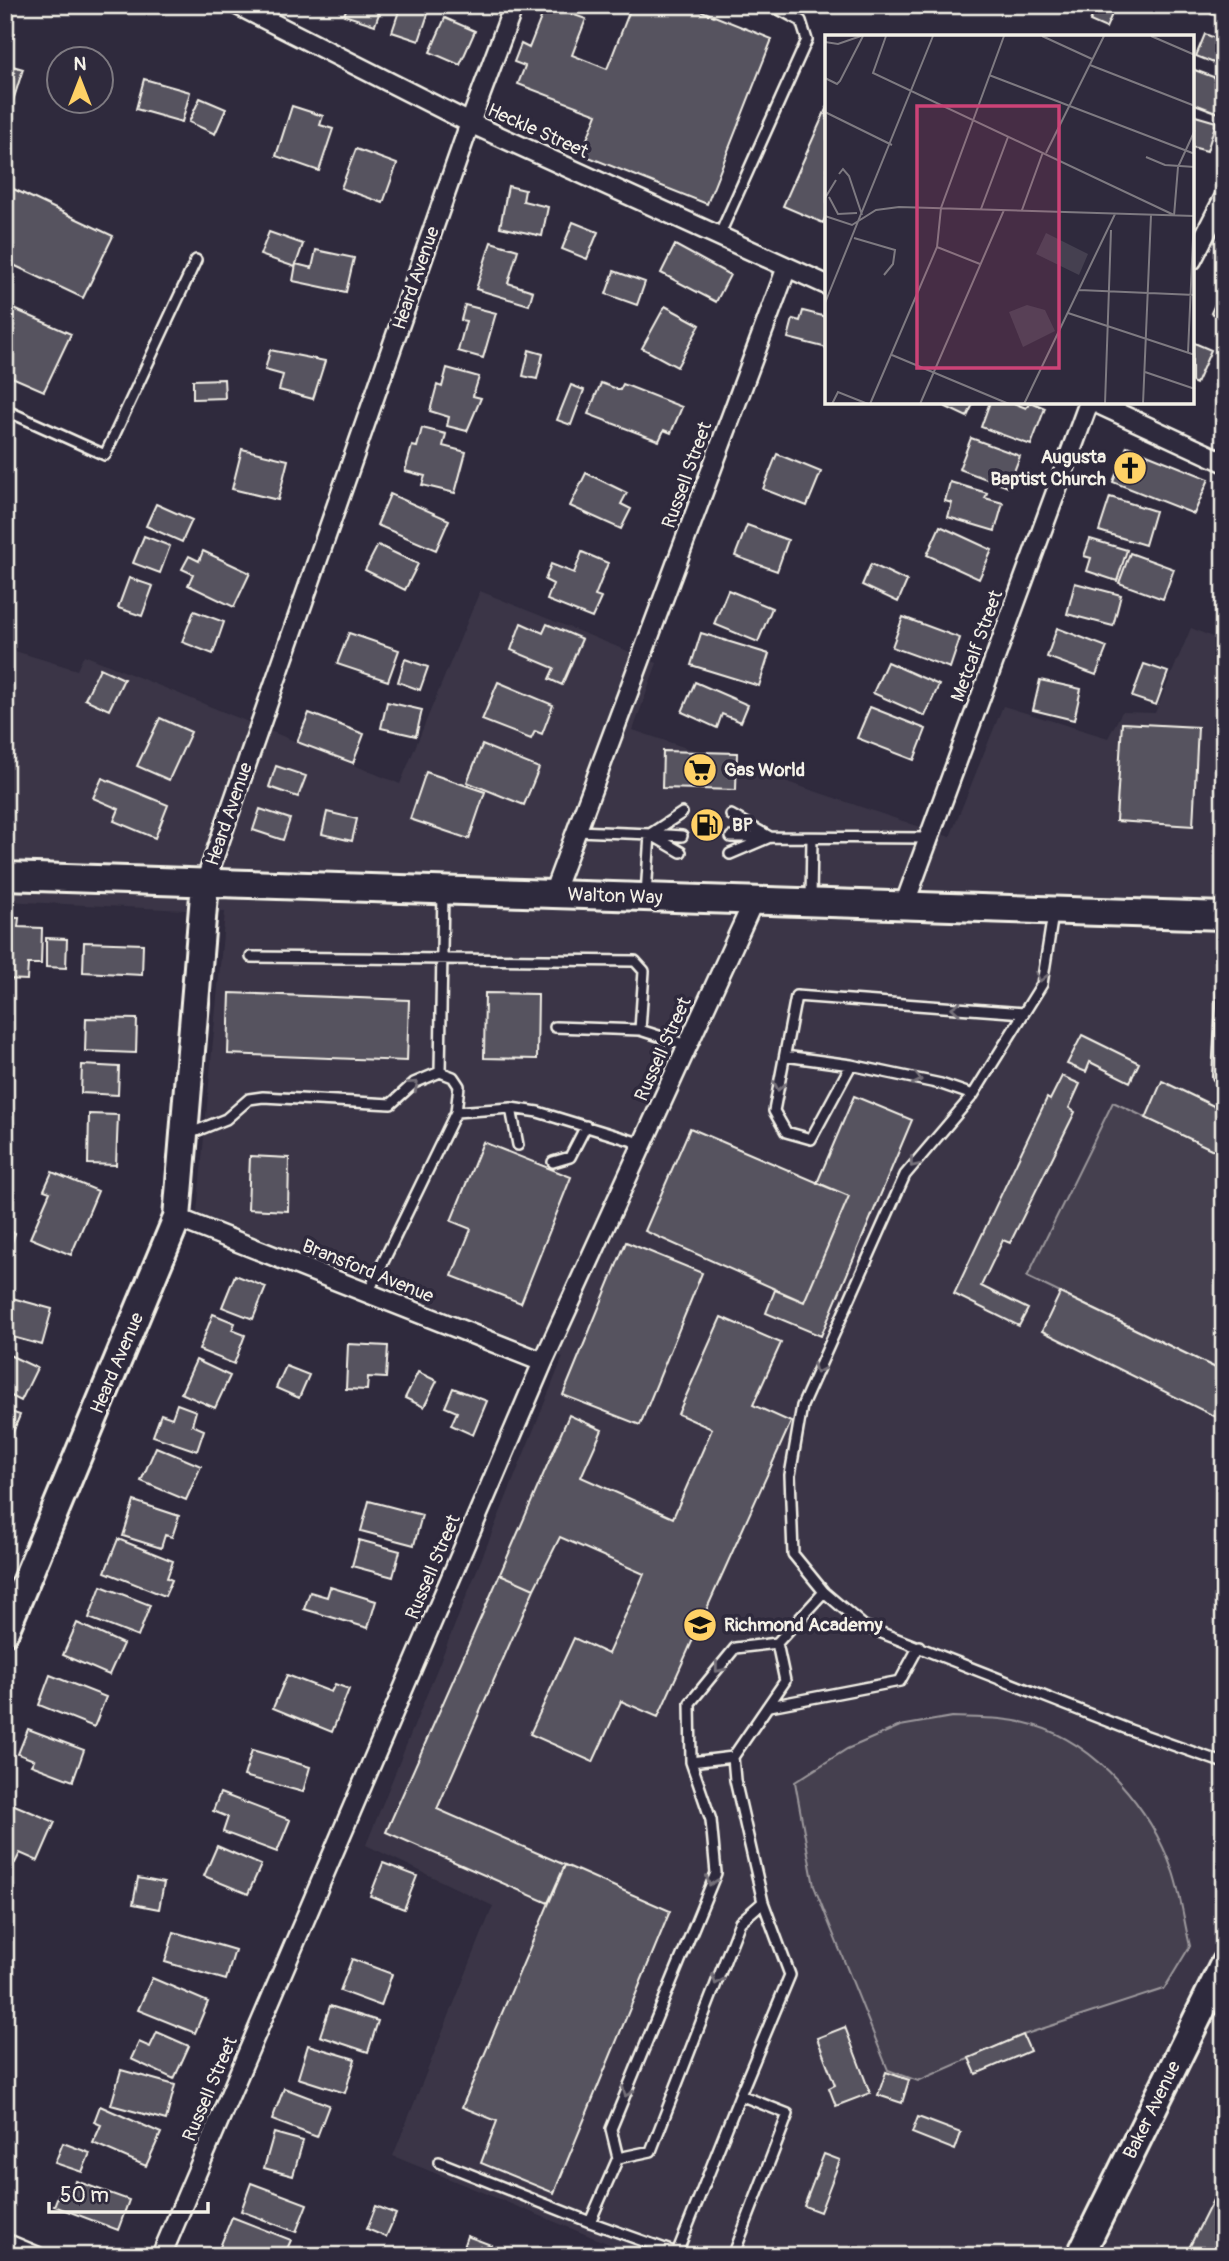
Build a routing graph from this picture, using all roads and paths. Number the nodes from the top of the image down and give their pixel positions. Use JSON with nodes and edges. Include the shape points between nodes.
{"nodes":[{"id":1,"x":237,"y":5,"type":"edge"},
{"id":2,"x":514,"y":5,"type":"edge"},
{"id":3,"x":771,"y":5,"type":"edge"},
{"id":4,"x":470,"y":123,"type":"junction"},
{"id":5,"x":1224,"y":198,"type":"edge"},
{"id":6,"x":719,"y":236,"type":"junction"},
{"id":7,"x":1194,"y":256,"type":"edge"},
{"id":8,"x":196,"y":260,"type":"dead end"},
{"id":9,"x":787,"y":267,"type":"junction"},
{"id":10,"x":825,"y":284,"type":"edge"},
{"id":11,"x":1091,"y":404,"type":"edge"},
{"id":12,"x":1117,"y":407,"type":"edge"},
{"id":13,"x":5,"y":410,"type":"edge"},
{"id":14,"x":1224,"y":462,"type":"edge"},
{"id":15,"x":682,"y":813,"type":"dead end"},
{"id":16,"x":731,"y":815,"type":"dead end"},
{"id":17,"x":577,"y":831,"type":"junction"},
{"id":18,"x":650,"y":834,"type":"junction"},
{"id":19,"x":682,"y":836,"type":"dead end"},
{"id":20,"x":731,"y":837,"type":"dead end"},
{"id":21,"x":769,"y":837,"type":"junction"},
{"id":22,"x":813,"y":838,"type":"junction"},
{"id":23,"x":929,"y":838,"type":"junction"},
{"id":24,"x":681,"y":852,"type":"dead end"},
{"id":25,"x":730,"y":854,"type":"dead end"},
{"id":26,"x":5,"y":876,"type":"edge"},
{"id":27,"x":205,"y":883,"type":"junction"},
{"id":28,"x":443,"y":890,"type":"junction"},
{"id":29,"x":553,"y":894,"type":"junction"},
{"id":30,"x":646,"y":897,"type":"junction"},
{"id":31,"x":754,"y":900,"type":"junction"},
{"id":32,"x":811,"y":901,"type":"junction"},
{"id":33,"x":905,"y":903,"type":"junction"},
{"id":34,"x":1053,"y":910,"type":"junction"},
{"id":35,"x":1224,"y":916,"type":"edge"},
{"id":36,"x":251,"y":957,"type":"dead end"},
{"id":37,"x":1224,"y":959,"type":"edge"},
{"id":38,"x":442,"y":960,"type":"junction"},
{"id":39,"x":1223,"y":978,"type":"edge"},
{"id":40,"x":1024,"y":1013,"type":"junction"},
{"id":41,"x":555,"y":1027,"type":"dead end"},
{"id":42,"x":640,"y":1030,"type":"junction"},
{"id":43,"x":687,"y":1045,"type":"junction"},
{"id":44,"x":785,"y":1056,"type":"junction"},
{"id":45,"x":851,"y":1065,"type":"junction"},
{"id":46,"x":440,"y":1072,"type":"junction"},
{"id":47,"x":1224,"y":1079,"type":"edge"},
{"id":48,"x":973,"y":1095,"type":"junction"},
{"id":49,"x":511,"y":1108,"type":"junction"},
{"id":50,"x":456,"y":1112,"type":"junction"},
{"id":51,"x":586,"y":1126,"type":"junction"},
{"id":52,"x":184,"y":1136,"type":"junction"},
{"id":53,"x":642,"y":1144,"type":"junction"},
{"id":54,"x":518,"y":1145,"type":"dead end"},
{"id":55,"x":553,"y":1162,"type":"dead end"},
{"id":56,"x":177,"y":1218,"type":"junction"},
{"id":57,"x":368,"y":1294,"type":"junction"},
{"id":58,"x":543,"y":1362,"type":"junction"},
{"id":59,"x":824,"y":1592,"type":"junction"},
{"id":60,"x":5,"y":1631,"type":"edge"},
{"id":61,"x":777,"y":1643,"type":"junction"},
{"id":62,"x":919,"y":1646,"type":"junction"},
{"id":63,"x":770,"y":1706,"type":"junction"},
{"id":64,"x":733,"y":1757,"type":"junction"},
{"id":65,"x":691,"y":1762,"type":"junction"},
{"id":66,"x":1224,"y":1763,"type":"edge"},
{"id":67,"x":763,"y":1902,"type":"junction"},
{"id":68,"x":1224,"y":1964,"type":"edge"},
{"id":69,"x":740,"y":2095,"type":"junction"},
{"id":70,"x":618,"y":2158,"type":"junction"},
{"id":71,"x":439,"y":2162,"type":"dead end"},
{"id":72,"x":590,"y":2222,"type":"junction"},
{"id":73,"x":5,"y":2243,"type":"edge"},
{"id":74,"x":681,"y":2254,"type":"edge"},
{"id":75,"x":36,"y":2256,"type":"edge"},
{"id":76,"x":161,"y":2256,"type":"edge"},
{"id":77,"x":733,"y":2256,"type":"edge"},
{"id":78,"x":1080,"y":2256,"type":"edge"}],
"edges":[{"from":1,"to":4,"type":"street","name":"Heckle Street"},
{"from":2,"to":4,"type":"street","name":"Heard Avenue"},
{"from":3,"to":6,"type":"lane","via":[[801,22],[807,40]]},
{"from":4,"to":6,"type":"street","name":"Heckle Street"},
{"from":4,"to":27,"type":"street","name":"Heard Avenue"},
{"from":5,"to":7,"type":"street"},
{"from":6,"to":9,"type":"street","name":"Heckle Street"},
{"from":8,"to":13,"type":"lane","via":[[106,455]]},
{"from":9,"to":10,"type":"street","name":"Heckle Street"},
{"from":9,"to":17,"type":"street","name":"Russell Street"},
{"from":11,"to":23,"type":"street","name":"Metcalf Street"},
{"from":12,"to":14,"type":"street"},
{"from":15,"to":18,"type":"lane"},
{"from":16,"to":21,"type":"lane"},
{"from":17,"to":18,"type":"lane"},
{"from":17,"to":29,"type":"street","name":"Russell Street"},
{"from":18,"to":19,"type":"lane"},
{"from":18,"to":24,"type":"lane"},
{"from":18,"to":30,"type":"lane"},
{"from":20,"to":21,"type":"lane"},
{"from":21,"to":22,"type":"lane"},
{"from":21,"to":25,"type":"lane"},
{"from":22,"to":23,"type":"lane"},
{"from":22,"to":32,"type":"lane"},
{"from":23,"to":33,"type":"street","name":"Metcalf Street"},
{"from":26,"to":27,"type":"main road","name":"Walton Way"},
{"from":27,"to":28,"type":"main road","name":"Walton Way"},
{"from":27,"to":52,"type":"main road","name":"Heard Avenue"},
{"from":28,"to":29,"type":"main road","name":"Walton Way"},
{"from":28,"to":38,"type":"lane"},
{"from":29,"to":30,"type":"main road","name":"Walton Way"},
{"from":30,"to":31,"type":"main road","name":"Walton Way"},
{"from":31,"to":32,"type":"main road","name":"Walton Way"},
{"from":31,"to":43,"type":"street","name":"Russell Street"},
{"from":32,"to":33,"type":"main road","name":"Walton Way"},
{"from":33,"to":34,"type":"main road","name":"Walton Way"},
{"from":34,"to":35,"type":"main road","name":"Walton Way"},
{"from":34,"to":40,"type":"lane","one_way":true,"via":[[1042,984]]},
{"from":36,"to":38,"type":"lane"},
{"from":37,"to":39,"type":"lane"},
{"from":38,"to":42,"type":"lane","via":[[635,961],[644,971]]},
{"from":38,"to":46,"type":"lane"},
{"from":39,"to":47,"type":"lane","via":[[1218,1076]]},
{"from":40,"to":44,"type":"lane","one_way":true,"via":[[796,996]]},
{"from":40,"to":48,"type":"lane"},
{"from":41,"to":42,"type":"lane"},
{"from":42,"to":43,"type":"lane"},
{"from":43,"to":53,"type":"street","name":"Russell Street"},
{"from":44,"to":45,"type":"lane"},
{"from":44,"to":45,"type":"lane","one_way":true,"via":[[774,1111],[786,1132],[811,1139]]},
{"from":45,"to":48,"type":"lane","one_way":true},
{"from":46,"to":50,"type":"lane","via":[[453,1077],[459,1086]]},
{"from":52,"to":46,"type":"lane","one_way":true,"via":[[213,1126],[249,1099],[391,1104],[414,1083]]},
{"from":48,"to":59,"type":"lane","one_way":true,"via":[[905,1175],[802,1406],[790,1475],[793,1554]]},
{"from":49,"to":50,"type":"lane"},
{"from":49,"to":51,"type":"lane"},
{"from":49,"to":54,"type":"lane"},
{"from":50,"to":57,"type":"lane"},
{"from":51,"to":53,"type":"lane"},
{"from":51,"to":55,"type":"lane","via":[[570,1157]]},
{"from":52,"to":56,"type":"main road","name":"Heard Avenue"},
{"from":53,"to":58,"type":"street","name":"Russell Street"},
{"from":56,"to":57,"type":"street","name":"Bransford Avenue"},
{"from":56,"to":60,"type":"main road","name":"Heard Avenue"},
{"from":57,"to":58,"type":"street","name":"Bransford Avenue"},
{"from":58,"to":76,"type":"street","name":"Russell Street"},
{"from":59,"to":61,"type":"lane"},
{"from":59,"to":62,"type":"lane","via":[[864,1626]]},
{"from":61,"to":63,"type":"lane","via":[[785,1681]]},
{"from":61,"to":65,"type":"lane","one_way":true,"via":[[735,1647],[690,1703]]},
{"from":62,"to":63,"type":"lane","via":[[900,1681]]},
{"from":62,"to":66,"type":"lane"},
{"from":63,"to":64,"type":"lane"},
{"from":64,"to":65,"type":"lane"},
{"from":64,"to":67,"type":"lane"},
{"from":65,"to":70,"type":"lane","one_way":true,"via":[[711,1820],[716,1872],[611,2129]]},
{"from":67,"to":69,"type":"lane","via":[[790,1975]]},
{"from":67,"to":70,"type":"lane","one_way":true,"via":[[740,1922],[651,2151]]},
{"from":68,"to":78,"type":"main road","name":"Baker Avenue"},
{"from":69,"to":74,"type":"lane"},
{"from":69,"to":77,"type":"lane","via":[[788,2114]]},
{"from":70,"to":72,"type":"lane"},
{"from":71,"to":72,"type":"lane"},
{"from":72,"to":74,"type":"lane"},
{"from":73,"to":75,"type":"street"}]}
